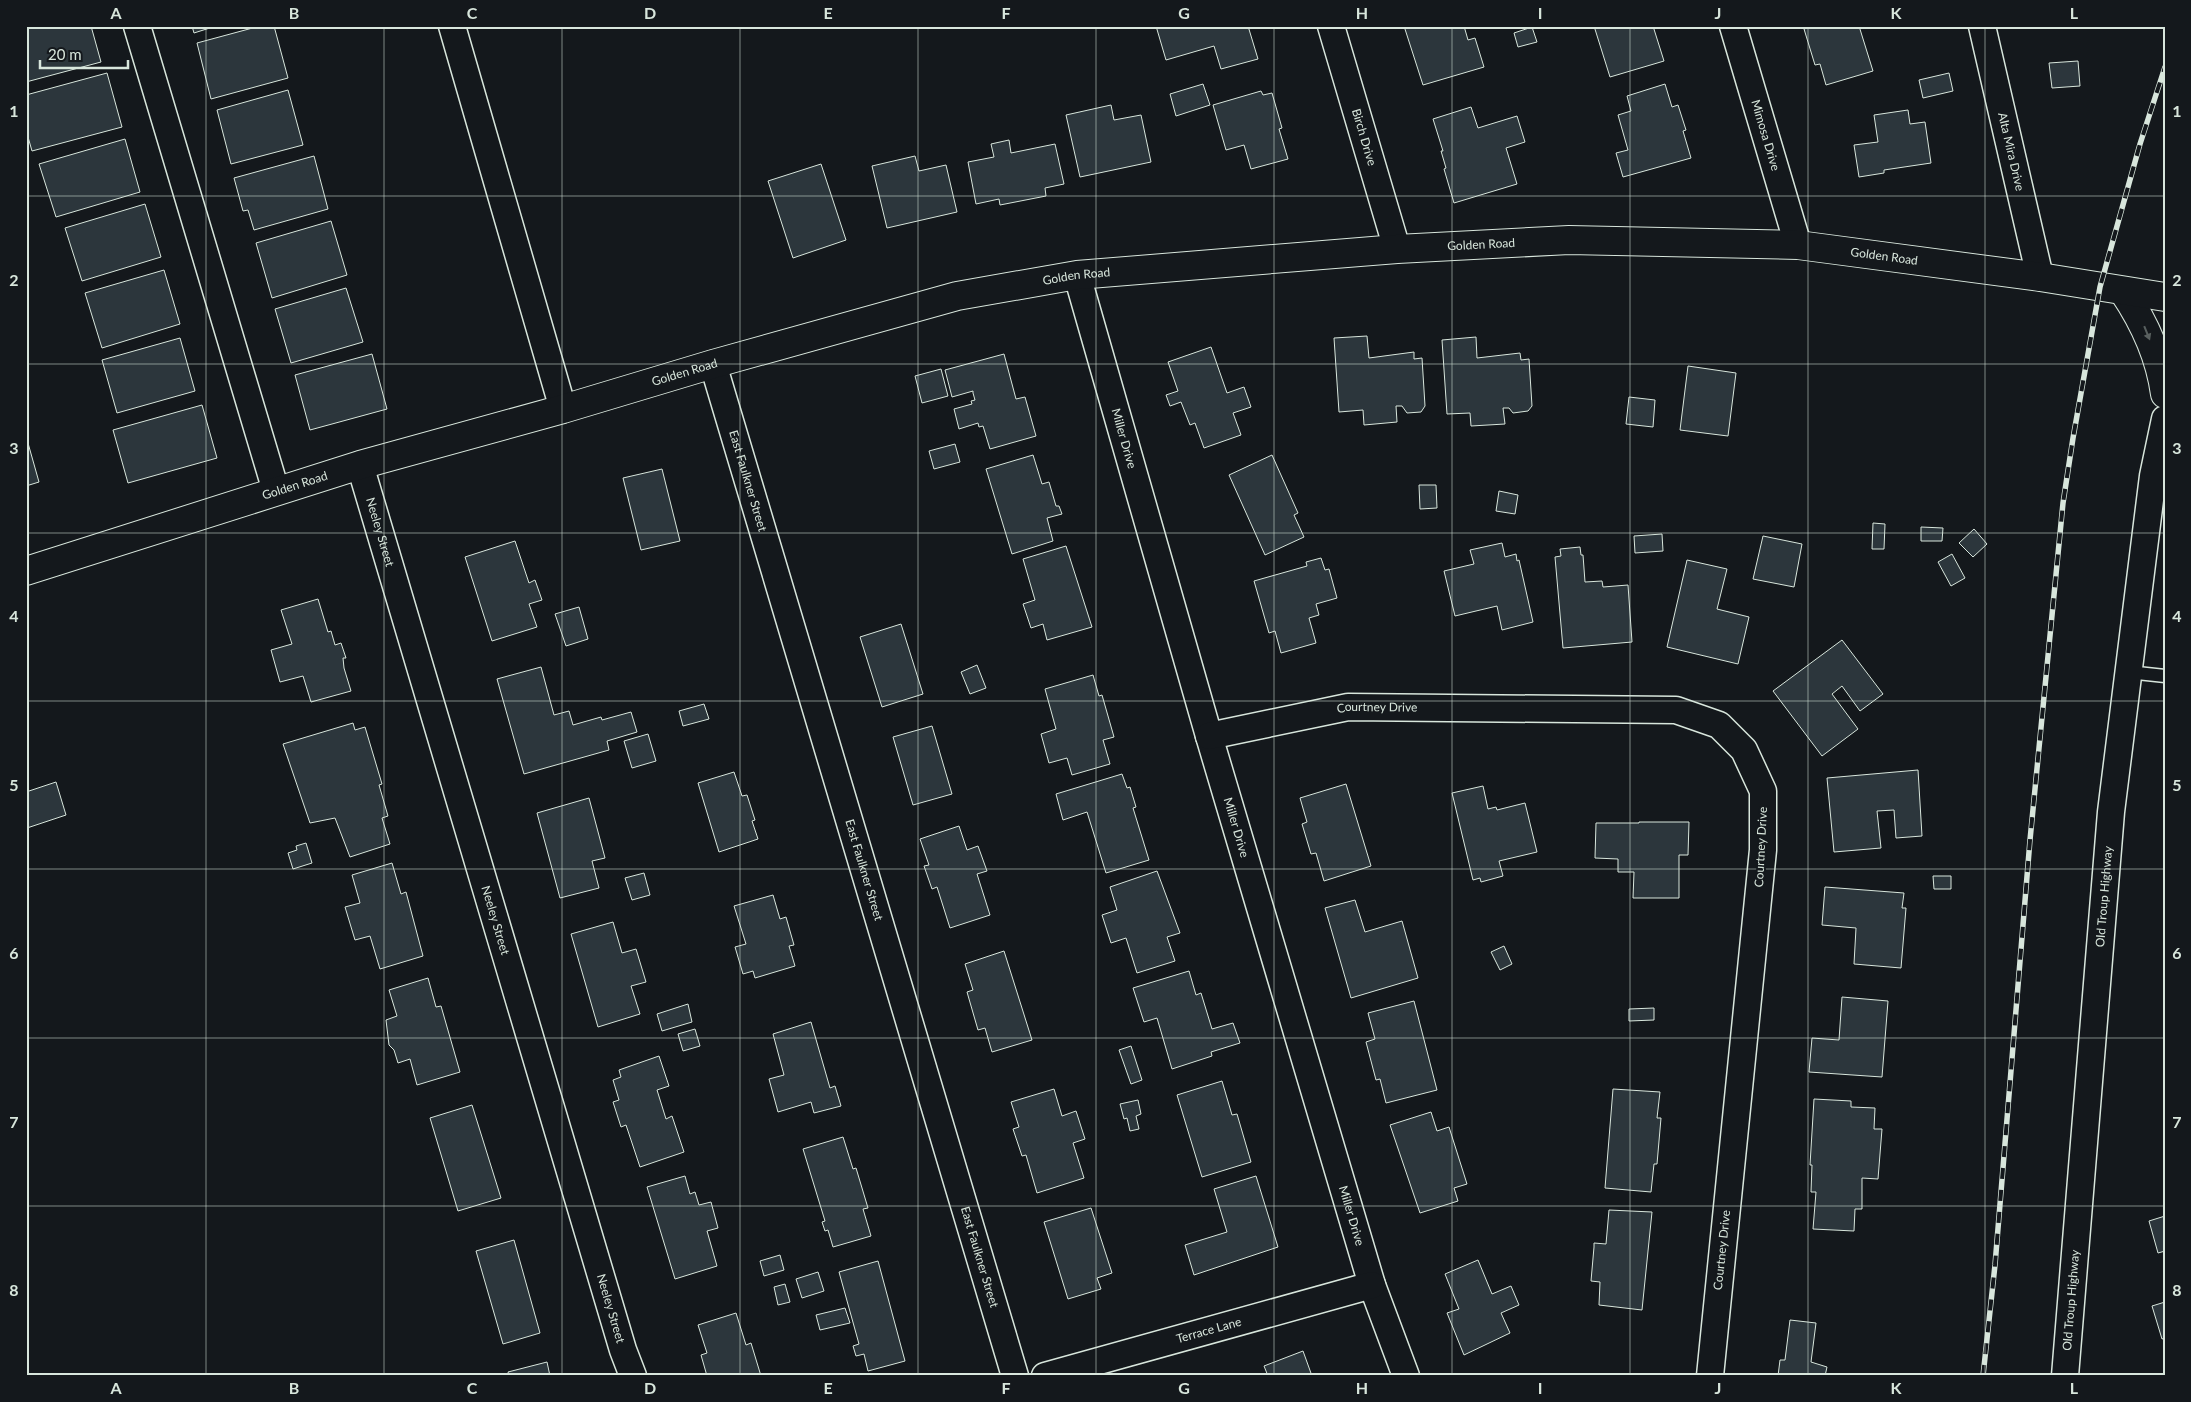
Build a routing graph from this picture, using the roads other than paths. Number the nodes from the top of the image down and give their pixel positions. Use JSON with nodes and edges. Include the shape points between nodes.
{"nodes":[{"id":1,"x":137,"y":26,"type":"edge"},
{"id":2,"x":452,"y":26,"type":"edge"},
{"id":3,"x":1331,"y":26,"type":"edge"},
{"id":4,"x":1732,"y":26,"type":"edge"},
{"id":5,"x":1982,"y":26,"type":"edge"},
{"id":6,"x":1798,"y":245,"type":"junction"},
{"id":7,"x":1397,"y":249,"type":"junction"},
{"id":8,"x":1077,"y":275,"type":"junction"},
{"id":9,"x":2040,"y":277,"type":"junction"},
{"id":10,"x":2123,"y":291,"type":"junction"},
{"id":11,"x":2165,"y":297,"type":"edge"},
{"id":12,"x":713,"y":364,"type":"junction"},
{"id":13,"x":2165,"y":394,"type":"edge"},
{"id":14,"x":563,"y":409,"type":"junction"},
{"id":15,"x":2165,"y":419,"type":"edge"},
{"id":16,"x":360,"y":465,"type":"junction"},
{"id":17,"x":276,"y":491,"type":"junction"},
{"id":18,"x":26,"y":571,"type":"edge"},
{"id":19,"x":2128,"y":672,"type":"junction"},
{"id":20,"x":2165,"y":676,"type":"edge"},
{"id":21,"x":1209,"y":736,"type":"junction"},
{"id":22,"x":1372,"y":1285,"type":"junction"},
{"id":23,"x":633,"y":1376,"type":"edge"},
{"id":24,"x":1015,"y":1376,"type":"edge"},
{"id":25,"x":1045,"y":1376,"type":"edge"},
{"id":26,"x":1406,"y":1376,"type":"edge"},
{"id":27,"x":1710,"y":1376,"type":"edge"},
{"id":28,"x":2065,"y":1376,"type":"edge"}],
"edges":[{"from":1,"to":17,"type":"street"},
{"from":2,"to":14,"type":"street"},
{"from":3,"to":7,"type":"street","name":"Birch Drive"},
{"from":4,"to":6,"type":"street","name":"Mimosa Drive"},
{"from":5,"to":9,"type":"street","name":"Alta Mira Drive"},
{"from":6,"to":7,"type":"street","name":"Golden Road","via":[[1569,240]]},
{"from":6,"to":9,"type":"street","name":"Golden Road"},
{"from":7,"to":8,"type":"street","name":"Golden Road"},
{"from":8,"to":12,"type":"street","name":"Golden Road","via":[[957,296]]},
{"from":8,"to":21,"type":"street","name":"Miller Drive"},
{"from":9,"to":10,"type":"street","name":"Golden Road"},
{"from":10,"to":11,"type":"street","name":"Golden Road"},
{"from":10,"to":13,"type":"street","one_way":true,"via":[[2148,335]]},
{"from":12,"to":14,"type":"street","name":"Golden Road"},
{"from":12,"to":24,"type":"street","name":"East Faulkner Street"},
{"from":14,"to":16,"type":"street","name":"Golden Road"},
{"from":15,"to":19,"type":"street","name":"Old Troup Highway","via":[[2153,476]]},
{"from":16,"to":17,"type":"street","name":"Golden Road"},
{"from":16,"to":23,"type":"street","name":"Neeley Street"},
{"from":17,"to":18,"type":"street","name":"Golden Road"},
{"from":19,"to":20,"type":"lane"},
{"from":19,"to":28,"type":"street","name":"Old Troup Highway","via":[[2111,812]]},
{"from":21,"to":22,"type":"street","name":"Miller Drive"},
{"from":21,"to":27,"type":"street","name":"Courtney Drive","via":[[1348,708],[1676,710],[1719,725],[1744,750],[1763,791],[1763,850]]},
{"from":22,"to":25,"type":"street","name":"Terrace Lane"},
{"from":22,"to":26,"type":"street","name":"Miller Drive"}]}
